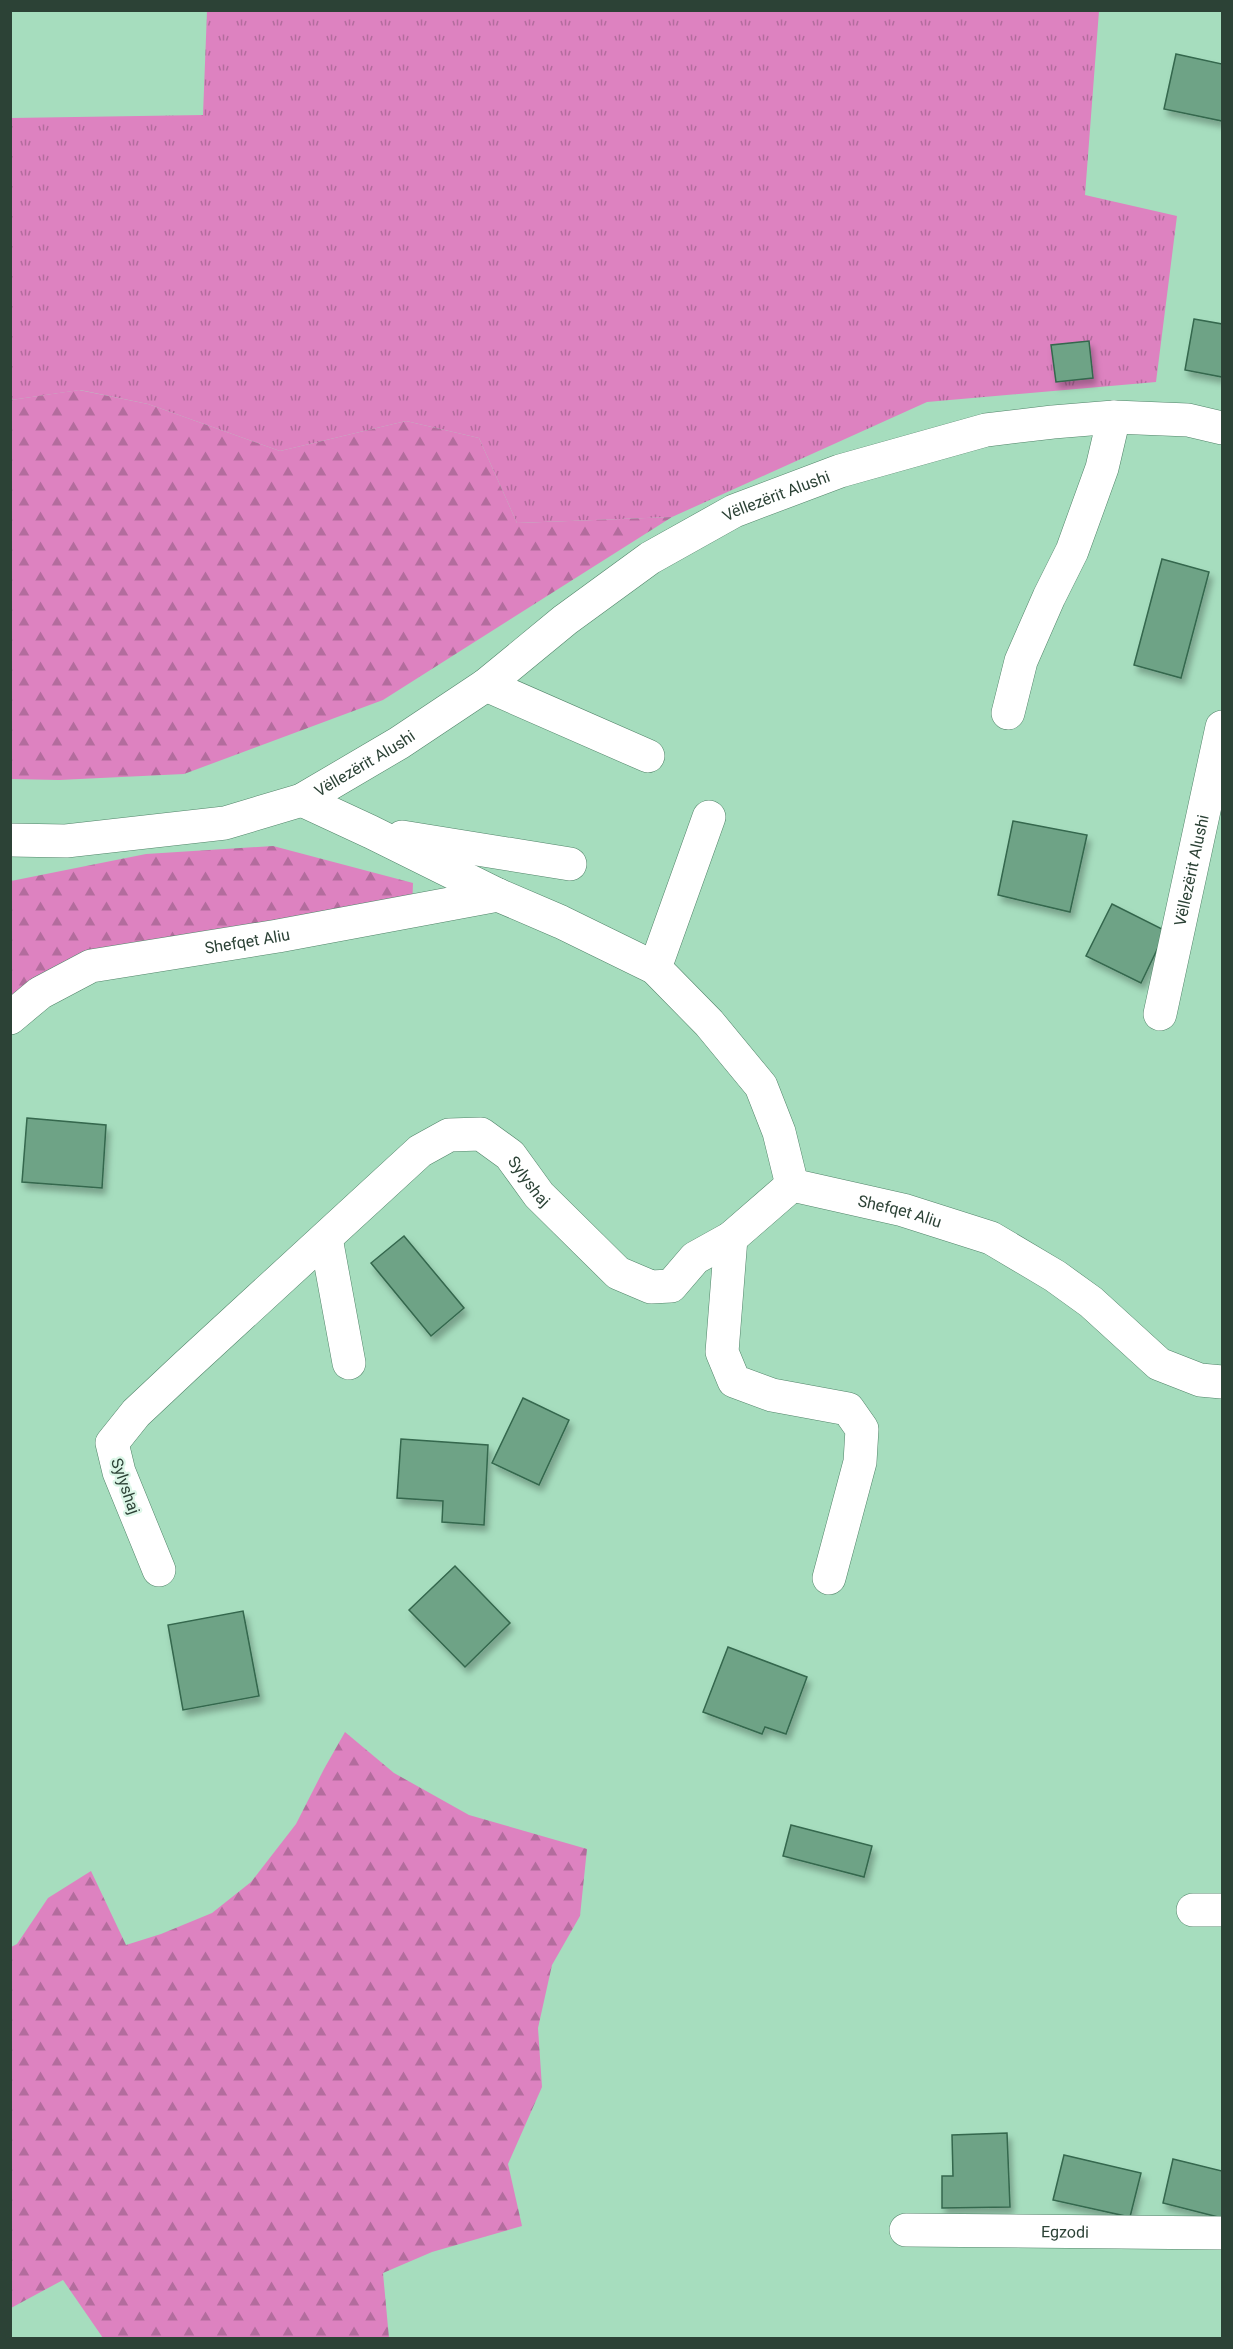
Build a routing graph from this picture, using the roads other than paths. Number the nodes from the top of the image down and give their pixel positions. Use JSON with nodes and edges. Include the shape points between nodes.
{"nodes":[{"id":1,"x":1114,"y":417,"type":"junction"},
{"id":2,"x":1222,"y":428,"type":"edge"},
{"id":3,"x":486,"y":685,"type":"junction"},
{"id":4,"x":1008,"y":714,"type":"dead end"},
{"id":5,"x":1222,"y":727,"type":"edge"},
{"id":6,"x":648,"y":756,"type":"dead end"},
{"id":7,"x":302,"y":800,"type":"junction"},
{"id":8,"x":709,"y":817,"type":"dead end"},
{"id":9,"x":371,"y":832,"type":"junction"},
{"id":10,"x":10,"y":840,"type":"edge"},
{"id":11,"x":570,"y":864,"type":"dead end"},
{"id":12,"x":498,"y":896,"type":"junction"},
{"id":13,"x":655,"y":968,"type":"junction"},
{"id":14,"x":1160,"y":1014,"type":"dead end"},
{"id":15,"x":10,"y":1018,"type":"edge"},
{"id":16,"x":792,"y":1185,"type":"junction"},
{"id":17,"x":326,"y":1238,"type":"junction"},
{"id":18,"x":731,"y":1238,"type":"junction"},
{"id":19,"x":349,"y":1363,"type":"dead end"},
{"id":20,"x":1222,"y":1382,"type":"edge"},
{"id":21,"x":159,"y":1570,"type":"dead end"},
{"id":22,"x":829,"y":1578,"type":"dead end"},
{"id":23,"x":906,"y":2230,"type":"dead end"},
{"id":24,"x":1222,"y":2233,"type":"edge"}],
"edges":[{"from":1,"to":2,"type":"street","name":"Vëllezërit Alushi","via":[[1188,420]]},
{"from":1,"to":3,"type":"street","name":"Vëllezërit Alushi","via":[[986,430],[840,471],[734,511],[650,558],[565,620]]},
{"from":1,"to":4,"type":"street","via":[[1102,468],[1072,551],[1021,661]]},
{"from":3,"to":6,"type":"street"},
{"from":3,"to":7,"type":"street","name":"Vëllezërit Alushi","via":[[399,743]]},
{"from":5,"to":14,"type":"street","name":"Vëllezërit Alushi"},
{"from":7,"to":9,"type":"street"},
{"from":7,"to":10,"type":"street","name":"Vëllezërit Alushi","via":[[225,823],[66,841]]},
{"from":8,"to":13,"type":"street"},
{"from":9,"to":11,"type":"street"},
{"from":9,"to":12,"type":"street"},
{"from":12,"to":13,"type":"street"},
{"from":12,"to":15,"type":"street","name":"Shefqet Aliu","via":[[91,966],[40,993]]},
{"from":13,"to":16,"type":"street","via":[[709,1023],[761,1086]]},
{"from":16,"to":18,"type":"street","name":"Sylyshaj"},
{"from":16,"to":20,"type":"street","name":"Shefqet Aliu","via":[[903,1210],[991,1238],[1091,1302],[1159,1364],[1200,1380]]},
{"from":17,"to":18,"type":"street","name":"Sylyshaj","via":[[420,1151],[449,1135],[482,1134],[510,1155],[539,1195],[618,1273],[651,1287],[671,1287],[695,1258]]},
{"from":17,"to":19,"type":"street"},
{"from":17,"to":21,"type":"street","name":"Sylyshaj","via":[[136,1413],[112,1443],[119,1472]]},
{"from":18,"to":22,"type":"street","via":[[722,1352],[734,1381],[772,1395],[848,1409],[862,1429],[860,1462]]},
{"from":23,"to":24,"type":"street","name":"Egzodi"}]}
